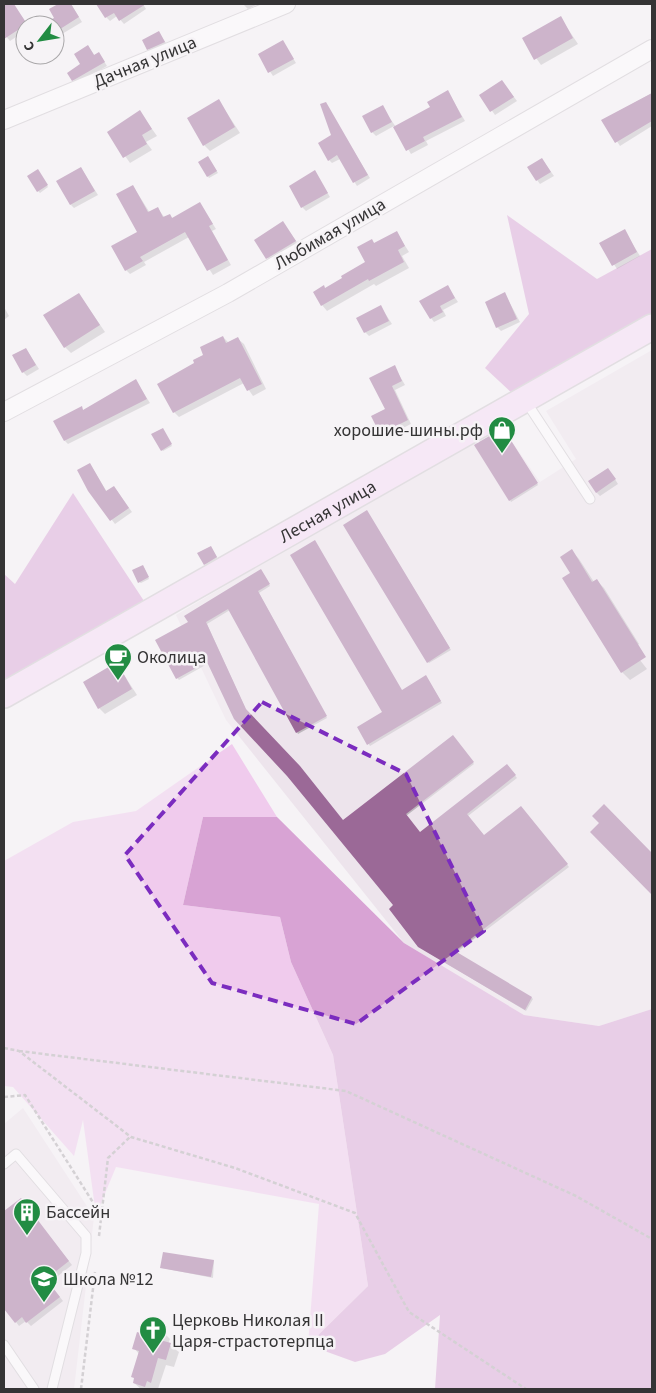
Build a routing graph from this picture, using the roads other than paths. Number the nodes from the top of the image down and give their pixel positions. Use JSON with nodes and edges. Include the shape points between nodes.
{"nodes":[{"id":1,"x":286,"y":4,"type":"edge"},
{"id":2,"x":652,"y":49,"type":"edge"},
{"id":3,"x":4,"y":120,"type":"edge"},
{"id":4,"x":652,"y":328,"type":"edge"},
{"id":5,"x":524,"y":400,"type":"junction"},
{"id":6,"x":4,"y":412,"type":"edge"},
{"id":7,"x":590,"y":499,"type":"dead end"},
{"id":8,"x":4,"y":695,"type":"edge"},
{"id":9,"x":4,"y":1164,"type":"edge"},
{"id":10,"x":4,"y":1345,"type":"edge"},
{"id":11,"x":34,"y":1389,"type":"edge"},
{"id":12,"x":52,"y":1389,"type":"edge"}],
"edges":[{"from":1,"to":3,"type":"street","name":"Дачная улица"},
{"from":2,"to":6,"type":"street","name":"Любимая улица","via":[[228,293]]},
{"from":4,"to":5,"type":"main road","name":"Лесная улица"},
{"from":5,"to":7,"type":"lane"},
{"from":5,"to":8,"type":"main road","name":"Лесная улица"},
{"from":9,"to":12,"type":"lane","via":[[16,1154],[86,1236],[86,1253]]},
{"from":10,"to":11,"type":"lane"}]}
